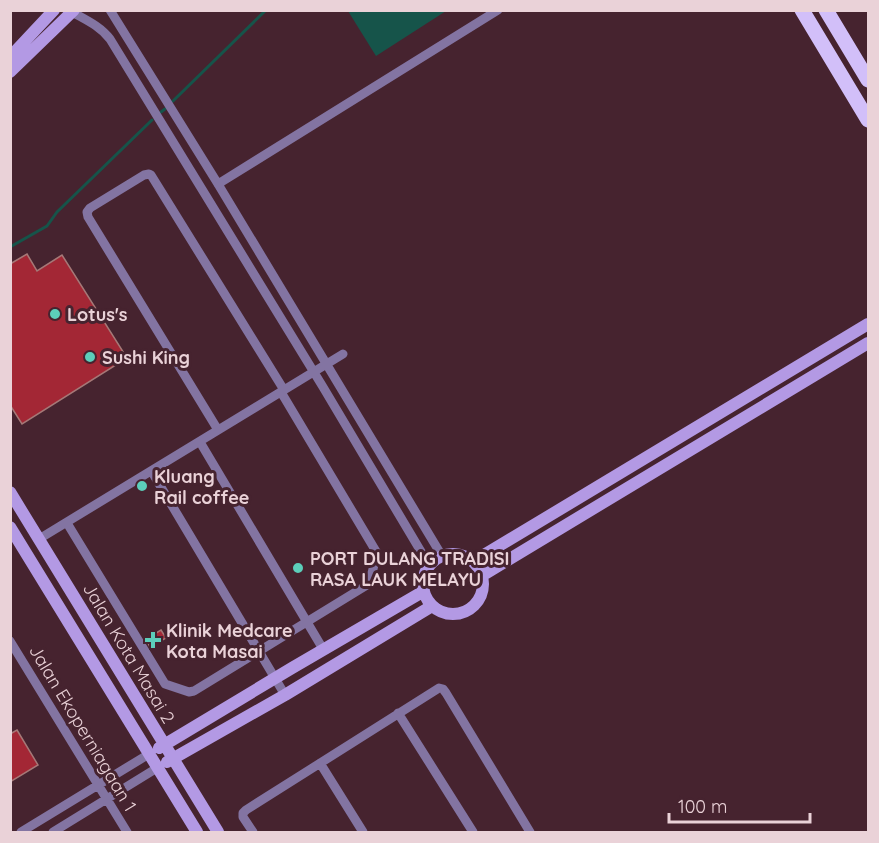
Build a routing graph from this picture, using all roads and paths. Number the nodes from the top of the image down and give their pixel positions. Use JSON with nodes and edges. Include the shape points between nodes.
{"nodes":[{"id":1,"x":54,"y":10,"type":"edge"},
{"id":2,"x":110,"y":10,"type":"edge"},
{"id":3,"x":498,"y":10,"type":"edge"},
{"id":4,"x":802,"y":10,"type":"edge"},
{"id":5,"x":826,"y":10,"type":"edge"},
{"id":6,"x":73,"y":11,"type":"edge"},
{"id":7,"x":10,"y":57,"type":"edge"},
{"id":8,"x":10,"y":72,"type":"edge"},
{"id":9,"x":868,"y":80,"type":"edge"},
{"id":10,"x":868,"y":120,"type":"edge"},
{"id":11,"x":218,"y":184,"type":"junction"},
{"id":12,"x":868,"y":324,"type":"edge"},
{"id":13,"x":868,"y":344,"type":"edge"},
{"id":14,"x":343,"y":354,"type":"dead end"},
{"id":15,"x":327,"y":364,"type":"junction"},
{"id":16,"x":313,"y":372,"type":"junction"},
{"id":17,"x":282,"y":391,"type":"junction"},
{"id":18,"x":219,"y":430,"type":"junction"},
{"id":19,"x":200,"y":442,"type":"junction"},
{"id":20,"x":152,"y":472,"type":"junction"},
{"id":21,"x":10,"y":492,"type":"edge"},
{"id":22,"x":67,"y":522,"type":"junction"},
{"id":23,"x":10,"y":527,"type":"edge"},
{"id":24,"x":39,"y":539,"type":"junction"},
{"id":25,"x":442,"y":556,"type":"junction"},
{"id":26,"x":474,"y":561,"type":"junction"},
{"id":27,"x":429,"y":565,"type":"junction"},
{"id":28,"x":483,"y":575,"type":"junction"},
{"id":29,"x":424,"y":591,"type":"junction"},
{"id":30,"x":432,"y":606,"type":"junction"},
{"id":31,"x":307,"y":622,"type":"junction"},
{"id":32,"x":10,"y":641,"type":"edge"},
{"id":33,"x":324,"y":649,"type":"junction"},
{"id":34,"x":258,"y":651,"type":"junction"},
{"id":35,"x":274,"y":678,"type":"junction"},
{"id":36,"x":285,"y":695,"type":"junction"},
{"id":37,"x":398,"y":713,"type":"junction"},
{"id":38,"x":164,"y":745,"type":"junction"},
{"id":39,"x":149,"y":754,"type":"junction"},
{"id":40,"x":173,"y":759,"type":"junction"},
{"id":41,"x":320,"y":763,"type":"junction"},
{"id":42,"x":158,"y":768,"type":"junction"},
{"id":43,"x":99,"y":785,"type":"junction"},
{"id":44,"x":107,"y":799,"type":"junction"},
{"id":45,"x":21,"y":832,"type":"edge"},
{"id":46,"x":53,"y":832,"type":"edge"},
{"id":47,"x":127,"y":832,"type":"edge"},
{"id":48,"x":197,"y":832,"type":"edge"},
{"id":49,"x":218,"y":832,"type":"edge"},
{"id":50,"x":253,"y":832,"type":"edge"},
{"id":51,"x":363,"y":832,"type":"edge"},
{"id":52,"x":473,"y":832,"type":"edge"},
{"id":53,"x":530,"y":832,"type":"edge"}],
"edges":[{"from":1,"to":7,"type":"street"},
{"from":2,"to":11,"type":"street"},
{"from":3,"to":11,"type":"street"},
{"from":4,"to":10,"type":"main road"},
{"from":5,"to":9,"type":"main road"},
{"from":6,"to":8,"type":"street"},
{"from":6,"to":16,"type":"street","via":[[110,39]]},
{"from":11,"to":15,"type":"street"},
{"from":12,"to":26,"type":"street"},
{"from":13,"to":28,"type":"street"},
{"from":14,"to":15,"type":"street"},
{"from":15,"to":16,"type":"street"},
{"from":15,"to":25,"type":"street"},
{"from":16,"to":17,"type":"street"},
{"from":16,"to":27,"type":"street"},
{"from":17,"to":18,"type":"street"},
{"from":17,"to":18,"type":"street","via":[[152,175],[144,175],[88,209],[88,217]]},
{"from":17,"to":31,"type":"street","via":[[377,555],[369,584]]},
{"from":18,"to":19,"type":"street"},
{"from":19,"to":20,"type":"street"},
{"from":19,"to":31,"type":"street"},
{"from":20,"to":22,"type":"street"},
{"from":20,"to":34,"type":"street"},
{"from":21,"to":24,"type":"street","name":"Jalan Kota Masai 2"},
{"from":22,"to":24,"type":"street"},
{"from":22,"to":34,"type":"street","via":[[166,686],[193,692]]},
{"from":23,"to":39,"type":"street","name":"Jalan Kota Masai 2"},
{"from":24,"to":38,"type":"street","name":"Jalan Kota Masai 2"},
{"from":25,"to":26,"type":"street","via":[[453,553]]},
{"from":25,"to":27,"type":"street"},
{"from":26,"to":28,"type":"street"},
{"from":27,"to":29,"type":"street"},
{"from":28,"to":30,"type":"street","via":[[482,595],[469,610],[450,614]]},
{"from":29,"to":30,"type":"street"},
{"from":29,"to":33,"type":"street"},
{"from":30,"to":36,"type":"street"},
{"from":31,"to":33,"type":"street"},
{"from":31,"to":34,"type":"street"},
{"from":32,"to":43,"type":"street","name":"Jalan Ekoperniagaan 1"},
{"from":33,"to":35,"type":"street"},
{"from":34,"to":35,"type":"street"},
{"from":35,"to":36,"type":"street"},
{"from":35,"to":38,"type":"street"},
{"from":36,"to":40,"type":"street"},
{"from":37,"to":41,"type":"street"},
{"from":37,"to":52,"type":"street"},
{"from":37,"to":53,"type":"street","via":[[434,690],[443,689]]},
{"from":38,"to":39,"type":"street"},
{"from":38,"to":40,"type":"street","name":"Jalan Kota Masai 2"},
{"from":39,"to":42,"type":"street","name":"Jalan Kota Masai 2"},
{"from":39,"to":43,"type":"street"},
{"from":40,"to":42,"type":"street"},
{"from":40,"to":49,"type":"street","name":"Jalan Kota Masai 2"},
{"from":41,"to":50,"type":"street","via":[[243,813]]},
{"from":41,"to":51,"type":"street"},
{"from":42,"to":44,"type":"street"},
{"from":42,"to":48,"type":"street","name":"Jalan Kota Masai 2"},
{"from":43,"to":44,"type":"street","name":"Jalan Ekoperniagaan 1"},
{"from":43,"to":45,"type":"street"},
{"from":44,"to":46,"type":"street"},
{"from":44,"to":47,"type":"street","name":"Jalan Ekoperniagaan 1"}]}
